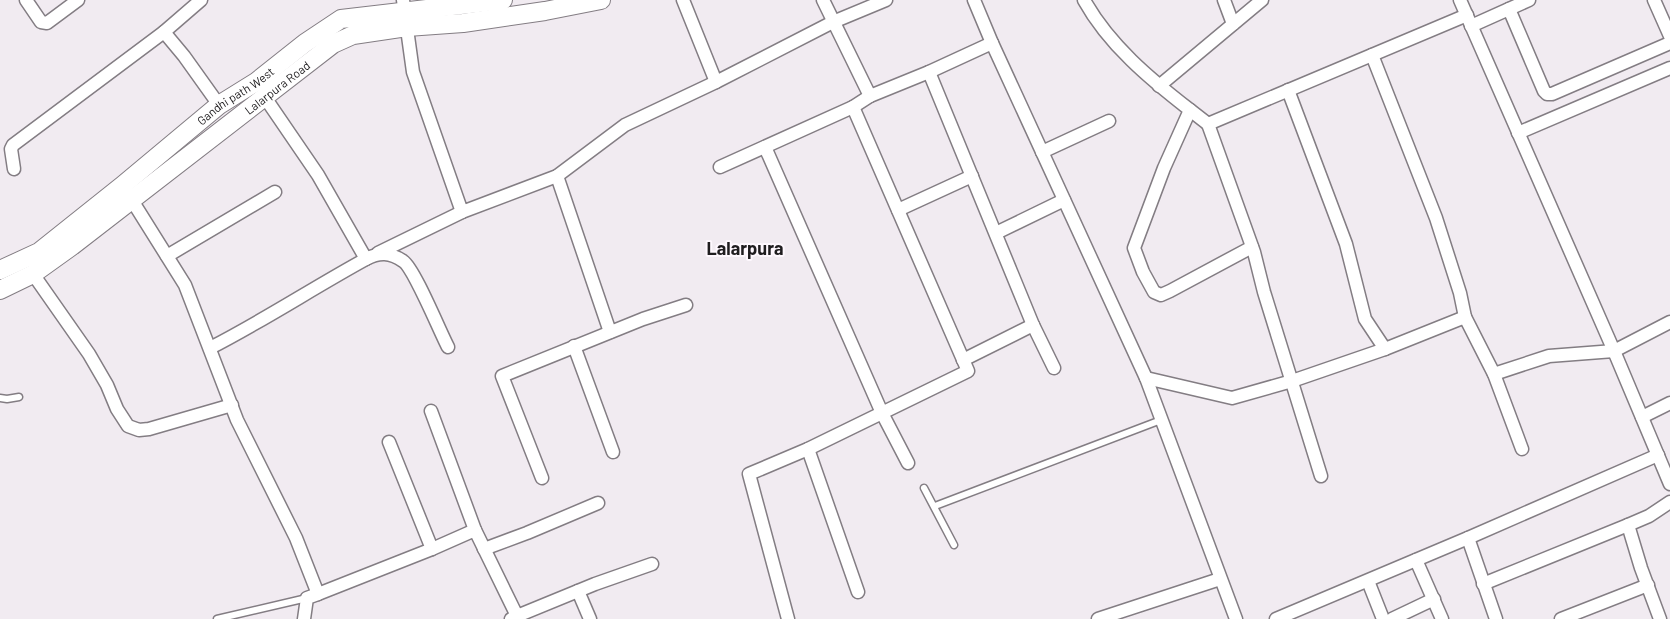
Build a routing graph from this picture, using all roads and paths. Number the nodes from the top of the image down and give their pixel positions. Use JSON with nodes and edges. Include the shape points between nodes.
{"nodes":[{"id":1,"x":26,"y":0,"type":"edge"},
{"id":2,"x":78,"y":0,"type":"edge"},
{"id":3,"x":201,"y":0,"type":"edge"},
{"id":4,"x":503,"y":0,"type":"edge"},
{"id":5,"x":601,"y":0,"type":"edge"},
{"id":6,"x":682,"y":0,"type":"edge"},
{"id":7,"x":823,"y":0,"type":"edge"},
{"id":8,"x":886,"y":0,"type":"edge"},
{"id":9,"x":974,"y":0,"type":"edge"},
{"id":10,"x":1084,"y":0,"type":"edge"},
{"id":11,"x":1224,"y":0,"type":"edge"},
{"id":12,"x":1262,"y":0,"type":"edge"},
{"id":13,"x":1460,"y":0,"type":"edge"},
{"id":14,"x":1529,"y":0,"type":"edge"},
{"id":15,"x":1654,"y":0,"type":"edge"},
{"id":16,"x":544,"y":6,"type":"edge"},
{"id":17,"x":1509,"y":9,"type":"junction"},
{"id":18,"x":405,"y":13,"type":"edge"},
{"id":19,"x":1469,"y":20,"type":"junction"},
{"id":20,"x":833,"y":22,"type":"junction"},
{"id":21,"x":1233,"y":24,"type":"junction"},
{"id":22,"x":164,"y":32,"type":"junction"},
{"id":23,"x":1670,"y":36,"type":"edge"},
{"id":24,"x":1670,"y":42,"type":"edge"},
{"id":25,"x":992,"y":43,"type":"junction"},
{"id":26,"x":1372,"y":55,"type":"junction"},
{"id":27,"x":1670,"y":68,"type":"edge"},
{"id":28,"x":929,"y":72,"type":"junction"},
{"id":29,"x":716,"y":82,"type":"junction"},
{"id":30,"x":1159,"y":86,"type":"junction"},
{"id":31,"x":1288,"y":90,"type":"junction"},
{"id":32,"x":264,"y":96,"type":"junction"},
{"id":33,"x":870,"y":96,"type":"junction"},
{"id":34,"x":219,"y":104,"type":"junction"},
{"id":35,"x":853,"y":107,"type":"junction"},
{"id":36,"x":1190,"y":110,"type":"junction"},
{"id":37,"x":1108,"y":121,"type":"dead end"},
{"id":38,"x":1208,"y":124,"type":"junction"},
{"id":39,"x":1518,"y":133,"type":"junction"},
{"id":40,"x":765,"y":147,"type":"junction"},
{"id":41,"x":1042,"y":152,"type":"junction"},
{"id":42,"x":720,"y":167,"type":"dead end"},
{"id":43,"x":14,"y":169,"type":"dead end"},
{"id":44,"x":557,"y":176,"type":"junction"},
{"id":45,"x":972,"y":176,"type":"junction"},
{"id":46,"x":127,"y":192,"type":"junction"},
{"id":47,"x":275,"y":192,"type":"dead end"},
{"id":48,"x":1064,"y":200,"type":"junction"},
{"id":49,"x":898,"y":210,"type":"junction"},
{"id":50,"x":462,"y":212,"type":"junction"},
{"id":51,"x":996,"y":234,"type":"junction"},
{"id":52,"x":1252,"y":247,"type":"junction"},
{"id":53,"x":167,"y":256,"type":"junction"},
{"id":54,"x":372,"y":256,"type":"junction"},
{"id":55,"x":0,"y":270,"type":"edge"},
{"id":56,"x":33,"y":274,"type":"junction"},
{"id":57,"x":0,"y":290,"type":"edge"},
{"id":58,"x":686,"y":305,"type":"dead end"},
{"id":59,"x":1466,"y":318,"type":"junction"},
{"id":60,"x":1670,"y":322,"type":"edge"},
{"id":61,"x":1033,"y":325,"type":"junction"},
{"id":62,"x":610,"y":332,"type":"junction"},
{"id":63,"x":574,"y":346,"type":"junction"},
{"id":64,"x":448,"y":347,"type":"dead end"},
{"id":65,"x":210,"y":348,"type":"junction"},
{"id":66,"x":1385,"y":349,"type":"junction"},
{"id":67,"x":1614,"y":351,"type":"junction"},
{"id":68,"x":963,"y":360,"type":"junction"},
{"id":69,"x":1054,"y":368,"type":"dead end"},
{"id":70,"x":1494,"y":374,"type":"junction"},
{"id":71,"x":1146,"y":378,"type":"junction"},
{"id":72,"x":1292,"y":381,"type":"junction"},
{"id":73,"x":18,"y":397,"type":"dead end"},
{"id":74,"x":0,"y":398,"type":"edge"},
{"id":75,"x":1670,"y":403,"type":"edge"},
{"id":76,"x":232,"y":405,"type":"junction"},
{"id":77,"x":431,"y":411,"type":"dead end"},
{"id":78,"x":882,"y":413,"type":"junction"},
{"id":79,"x":1642,"y":417,"type":"junction"},
{"id":80,"x":1161,"y":420,"type":"junction"},
{"id":81,"x":389,"y":442,"type":"dead end"},
{"id":82,"x":808,"y":449,"type":"junction"},
{"id":83,"x":1522,"y":449,"type":"dead end"},
{"id":84,"x":613,"y":452,"type":"dead end"},
{"id":85,"x":1658,"y":455,"type":"junction"},
{"id":86,"x":908,"y":463,"type":"dead end"},
{"id":87,"x":1321,"y":476,"type":"dead end"},
{"id":88,"x":542,"y":478,"type":"dead end"},
{"id":89,"x":1670,"y":484,"type":"edge"},
{"id":90,"x":924,"y":488,"type":"dead end"},
{"id":91,"x":1670,"y":502,"type":"edge"},
{"id":92,"x":598,"y":503,"type":"dead end"},
{"id":93,"x":935,"y":506,"type":"junction"},
{"id":94,"x":1628,"y":525,"type":"junction"},
{"id":95,"x":475,"y":530,"type":"junction"},
{"id":96,"x":1468,"y":538,"type":"junction"},
{"id":97,"x":954,"y":545,"type":"dead end"},
{"id":98,"x":432,"y":549,"type":"junction"},
{"id":99,"x":484,"y":549,"type":"junction"},
{"id":100,"x":1416,"y":560,"type":"junction"},
{"id":101,"x":652,"y":564,"type":"dead end"},
{"id":102,"x":1220,"y":579,"type":"junction"},
{"id":103,"x":1368,"y":580,"type":"junction"},
{"id":104,"x":1483,"y":584,"type":"junction"},
{"id":105,"x":1648,"y":585,"type":"junction"},
{"id":106,"x":578,"y":591,"type":"junction"},
{"id":107,"x":858,"y":592,"type":"dead end"},
{"id":108,"x":312,"y":596,"type":"junction"},
{"id":109,"x":1434,"y":599,"type":"junction"},
{"id":110,"x":514,"y":618,"type":"edge"},
{"id":111,"x":217,"y":619,"type":"edge"},
{"id":112,"x":304,"y":619,"type":"edge"},
{"id":113,"x":590,"y":619,"type":"edge"},
{"id":114,"x":788,"y":619,"type":"edge"},
{"id":115,"x":1098,"y":619,"type":"edge"},
{"id":116,"x":1236,"y":619,"type":"edge"},
{"id":117,"x":1276,"y":619,"type":"edge"},
{"id":118,"x":1383,"y":619,"type":"edge"},
{"id":119,"x":1392,"y":619,"type":"edge"},
{"id":120,"x":1442,"y":619,"type":"edge"},
{"id":121,"x":1496,"y":619,"type":"edge"},
{"id":122,"x":1561,"y":619,"type":"edge"},
{"id":123,"x":1660,"y":619,"type":"edge"}],
"edges":[{"from":1,"to":2,"type":"street","via":[[41,22],[47,23]]},
{"from":3,"to":22,"type":"street"},
{"from":4,"to":18,"type":"street","name":"Gandhi path West"},
{"from":5,"to":16,"type":"street","name":"Lalarpura Road"},
{"from":6,"to":29,"type":"street"},
{"from":7,"to":20,"type":"street"},
{"from":8,"to":20,"type":"street"},
{"from":9,"to":25,"type":"street"},
{"from":10,"to":30,"type":"street","via":[[1094,17],[1136,66]]},
{"from":11,"to":21,"type":"street"},
{"from":12,"to":21,"type":"street"},
{"from":13,"to":19,"type":"street"},
{"from":14,"to":17,"type":"street"},
{"from":15,"to":23,"type":"street"},
{"from":16,"to":18,"type":"street","name":"Lalarpura Road","via":[[463,24]]},
{"from":17,"to":19,"type":"street"},
{"from":17,"to":24,"type":"street","via":[[1547,94]]},
{"from":18,"to":32,"type":"street","name":"Lalarpura Road","via":[[333,44]]},
{"from":18,"to":34,"type":"street","name":"Gandhi path West","via":[[341,19],[256,82]]},
{"from":18,"to":50,"type":"street","via":[[413,72]]},
{"from":19,"to":26,"type":"street"},
{"from":19,"to":39,"type":"street"},
{"from":20,"to":29,"type":"street"},
{"from":20,"to":33,"type":"street"},
{"from":21,"to":30,"type":"street"},
{"from":22,"to":34,"type":"street"},
{"from":22,"to":43,"type":"street","via":[[13,145]]},
{"from":25,"to":28,"type":"street"},
{"from":25,"to":41,"type":"street"},
{"from":26,"to":31,"type":"street"},
{"from":26,"to":59,"type":"street","via":[[1436,218]]},
{"from":27,"to":39,"type":"street"},
{"from":28,"to":33,"type":"street"},
{"from":28,"to":45,"type":"street"},
{"from":29,"to":44,"type":"street","via":[[625,125]]},
{"from":30,"to":36,"type":"street"},
{"from":31,"to":38,"type":"street"},
{"from":31,"to":66,"type":"street","via":[[1346,244],[1365,320]]},
{"from":32,"to":46,"type":"street","name":"Lalarpura Road"},
{"from":32,"to":54,"type":"street"},
{"from":33,"to":35,"type":"street"},
{"from":34,"to":46,"type":"street","name":"Gandhi path West"},
{"from":35,"to":40,"type":"street"},
{"from":35,"to":49,"type":"street"},
{"from":36,"to":38,"type":"street"},
{"from":36,"to":52,"type":"street","via":[[1134,248],[1143,272],[1154,292],[1161,295]]},
{"from":37,"to":41,"type":"street"},
{"from":38,"to":52,"type":"street"},
{"from":39,"to":67,"type":"street"},
{"from":40,"to":42,"type":"street"},
{"from":40,"to":78,"type":"street"},
{"from":41,"to":48,"type":"street"},
{"from":44,"to":50,"type":"street"},
{"from":44,"to":62,"type":"street"},
{"from":45,"to":49,"type":"street"},
{"from":45,"to":51,"type":"street"},
{"from":46,"to":53,"type":"street"},
{"from":46,"to":55,"type":"street","name":"Gandhi path West","via":[[39,252]]},
{"from":46,"to":56,"type":"street","name":"Lalarpura Road","via":[[72,246]]},
{"from":47,"to":53,"type":"street"},
{"from":48,"to":51,"type":"street"},
{"from":48,"to":71,"type":"street"},
{"from":49,"to":68,"type":"street"},
{"from":50,"to":54,"type":"street"},
{"from":51,"to":61,"type":"street"},
{"from":52,"to":72,"type":"street"},
{"from":53,"to":65,"type":"street","via":[[185,285]]},
{"from":54,"to":64,"type":"street","via":[[390,255],[404,261]]},
{"from":54,"to":65,"type":"street"},
{"from":56,"to":57,"type":"street","name":"Lalarpura Road"},
{"from":56,"to":76,"type":"street","via":[[89,354],[128,426],[149,429]]},
{"from":58,"to":62,"type":"street"},
{"from":59,"to":66,"type":"street"},
{"from":59,"to":70,"type":"street"},
{"from":60,"to":67,"type":"street"},
{"from":61,"to":68,"type":"street"},
{"from":61,"to":69,"type":"street"},
{"from":62,"to":63,"type":"street"},
{"from":63,"to":84,"type":"street"},
{"from":63,"to":88,"type":"street","via":[[502,376]]},
{"from":65,"to":76,"type":"street"},
{"from":66,"to":72,"type":"street"},
{"from":67,"to":70,"type":"street","via":[[1549,356]]},
{"from":67,"to":79,"type":"street"},
{"from":68,"to":78,"type":"street","via":[[968,371]]},
{"from":70,"to":83,"type":"street"},
{"from":71,"to":72,"type":"street","via":[[1232,398]]},
{"from":71,"to":80,"type":"street"},
{"from":72,"to":87,"type":"street"},
{"from":73,"to":74,"type":"lane"},
{"from":75,"to":79,"type":"street"},
{"from":76,"to":108,"type":"street","via":[[296,538]]},
{"from":77,"to":95,"type":"street"},
{"from":78,"to":82,"type":"street"},
{"from":78,"to":86,"type":"street"},
{"from":79,"to":85,"type":"street"},
{"from":80,"to":93,"type":"lane"},
{"from":80,"to":102,"type":"street"},
{"from":81,"to":98,"type":"street"},
{"from":82,"to":107,"type":"street"},
{"from":82,"to":114,"type":"street","via":[[749,474]]},
{"from":85,"to":89,"type":"street"},
{"from":85,"to":96,"type":"street"},
{"from":90,"to":93,"type":"lane"},
{"from":91,"to":94,"type":"street"},
{"from":92,"to":99,"type":"street"},
{"from":93,"to":97,"type":"lane"},
{"from":94,"to":104,"type":"street"},
{"from":94,"to":105,"type":"street"},
{"from":95,"to":98,"type":"street"},
{"from":95,"to":99,"type":"street"},
{"from":96,"to":100,"type":"street"},
{"from":96,"to":104,"type":"street"},
{"from":98,"to":108,"type":"street"},
{"from":99,"to":110,"type":"street"},
{"from":100,"to":103,"type":"street"},
{"from":100,"to":109,"type":"street"},
{"from":101,"to":106,"type":"street"},
{"from":102,"to":115,"type":"street"},
{"from":102,"to":116,"type":"street"},
{"from":103,"to":117,"type":"street"},
{"from":103,"to":118,"type":"street"},
{"from":104,"to":121,"type":"street"},
{"from":105,"to":122,"type":"street"},
{"from":105,"to":123,"type":"street"},
{"from":106,"to":110,"type":"street"},
{"from":106,"to":113,"type":"street"},
{"from":108,"to":111,"type":"lane"},
{"from":108,"to":112,"type":"street"},
{"from":109,"to":119,"type":"street"},
{"from":109,"to":120,"type":"street"}]}
